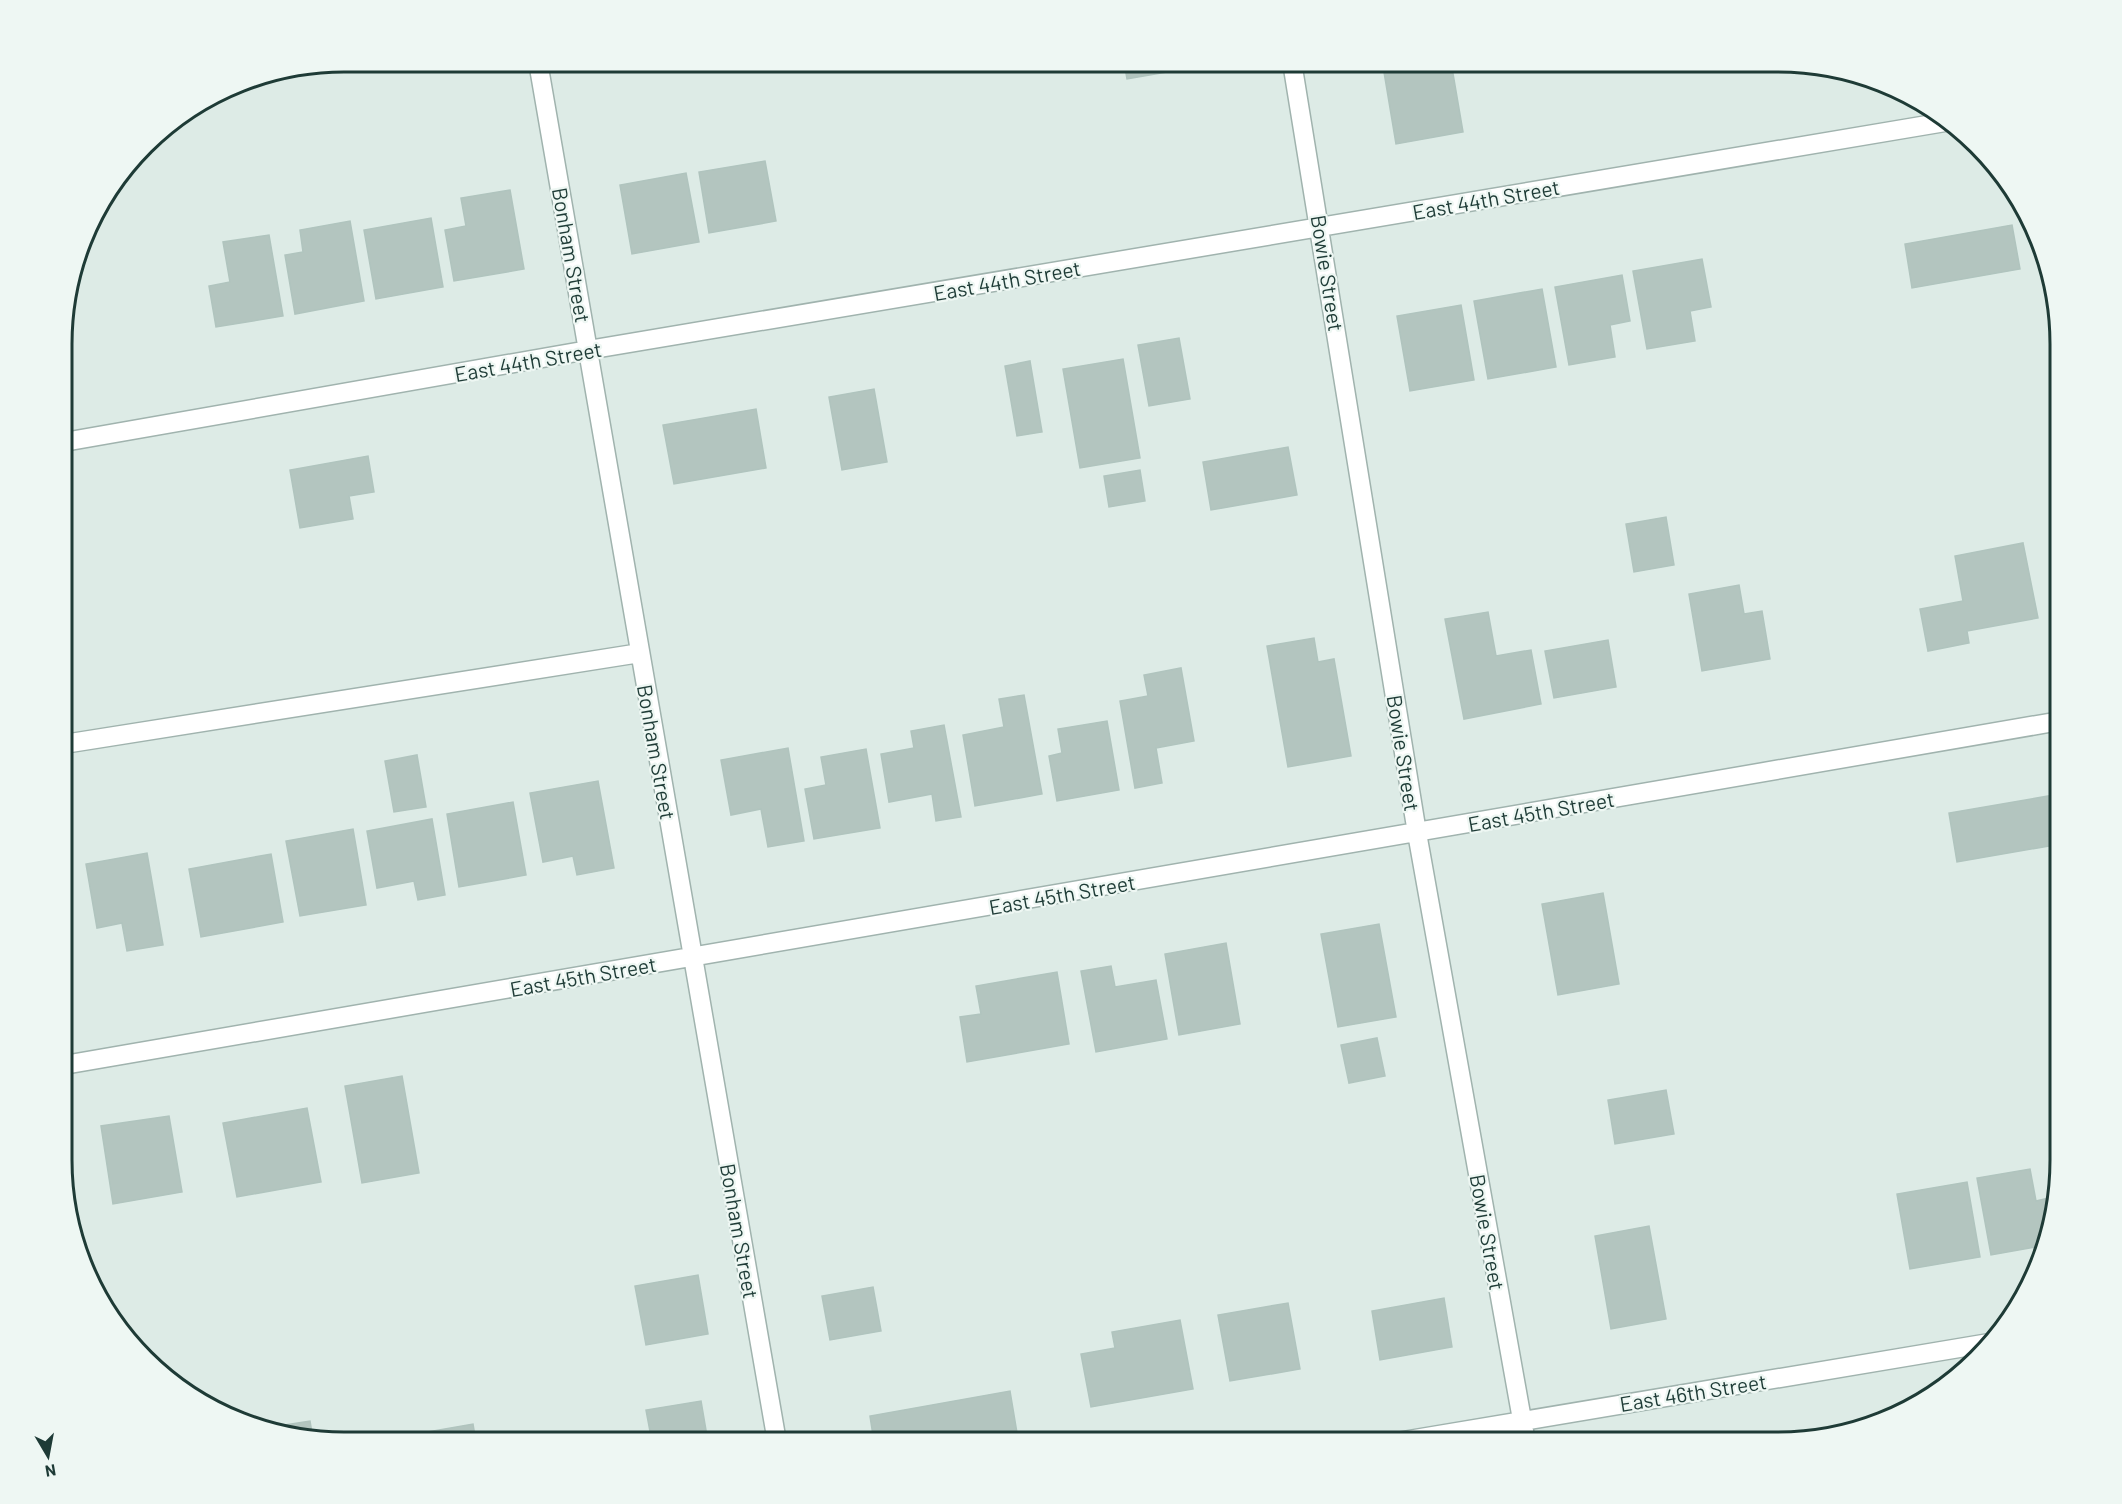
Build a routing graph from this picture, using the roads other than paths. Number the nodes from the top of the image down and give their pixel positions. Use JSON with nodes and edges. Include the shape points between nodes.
{"nodes":[{"id":1,"x":540,"y":72,"type":"edge"},
{"id":2,"x":1294,"y":72,"type":"edge"},
{"id":3,"x":1937,"y":123,"type":"edge"},
{"id":4,"x":1320,"y":226,"type":"junction"},
{"id":5,"x":588,"y":350,"type":"junction"},
{"id":6,"x":72,"y":441,"type":"edge"},
{"id":7,"x":640,"y":653,"type":"junction"},
{"id":8,"x":2050,"y":723,"type":"edge"},
{"id":9,"x":72,"y":743,"type":"edge"},
{"id":10,"x":1417,"y":833,"type":"junction"},
{"id":11,"x":693,"y":957,"type":"junction"},
{"id":12,"x":72,"y":1064,"type":"edge"},
{"id":13,"x":1977,"y":1345,"type":"edge"},
{"id":14,"x":1522,"y":1421,"type":"junction"},
{"id":15,"x":775,"y":1432,"type":"edge"},
{"id":16,"x":1457,"y":1432,"type":"edge"},
{"id":17,"x":1524,"y":1432,"type":"edge"}],
"edges":[{"from":1,"to":5,"type":"street","name":"Bonham Street"},
{"from":2,"to":4,"type":"street","name":"Bowie Street"},
{"from":3,"to":4,"type":"street","name":"East 44th Street"},
{"from":4,"to":5,"type":"street","name":"East 44th Street"},
{"from":4,"to":10,"type":"street","name":"Bowie Street"},
{"from":5,"to":6,"type":"street","name":"East 44th Street"},
{"from":5,"to":7,"type":"street","name":"Bonham Street"},
{"from":7,"to":9,"type":"street"},
{"from":7,"to":11,"type":"street","name":"Bonham Street"},
{"from":8,"to":10,"type":"street","name":"East 45th Street"},
{"from":10,"to":11,"type":"street","name":"East 45th Street"},
{"from":10,"to":14,"type":"street","name":"Bowie Street"},
{"from":11,"to":12,"type":"street","name":"East 45th Street"},
{"from":11,"to":15,"type":"street","name":"Bonham Street"},
{"from":13,"to":14,"type":"street","name":"East 46th Street"},
{"from":14,"to":16,"type":"street","name":"East 46th Street"},
{"from":14,"to":17,"type":"street","name":"Bowie Street"}]}
